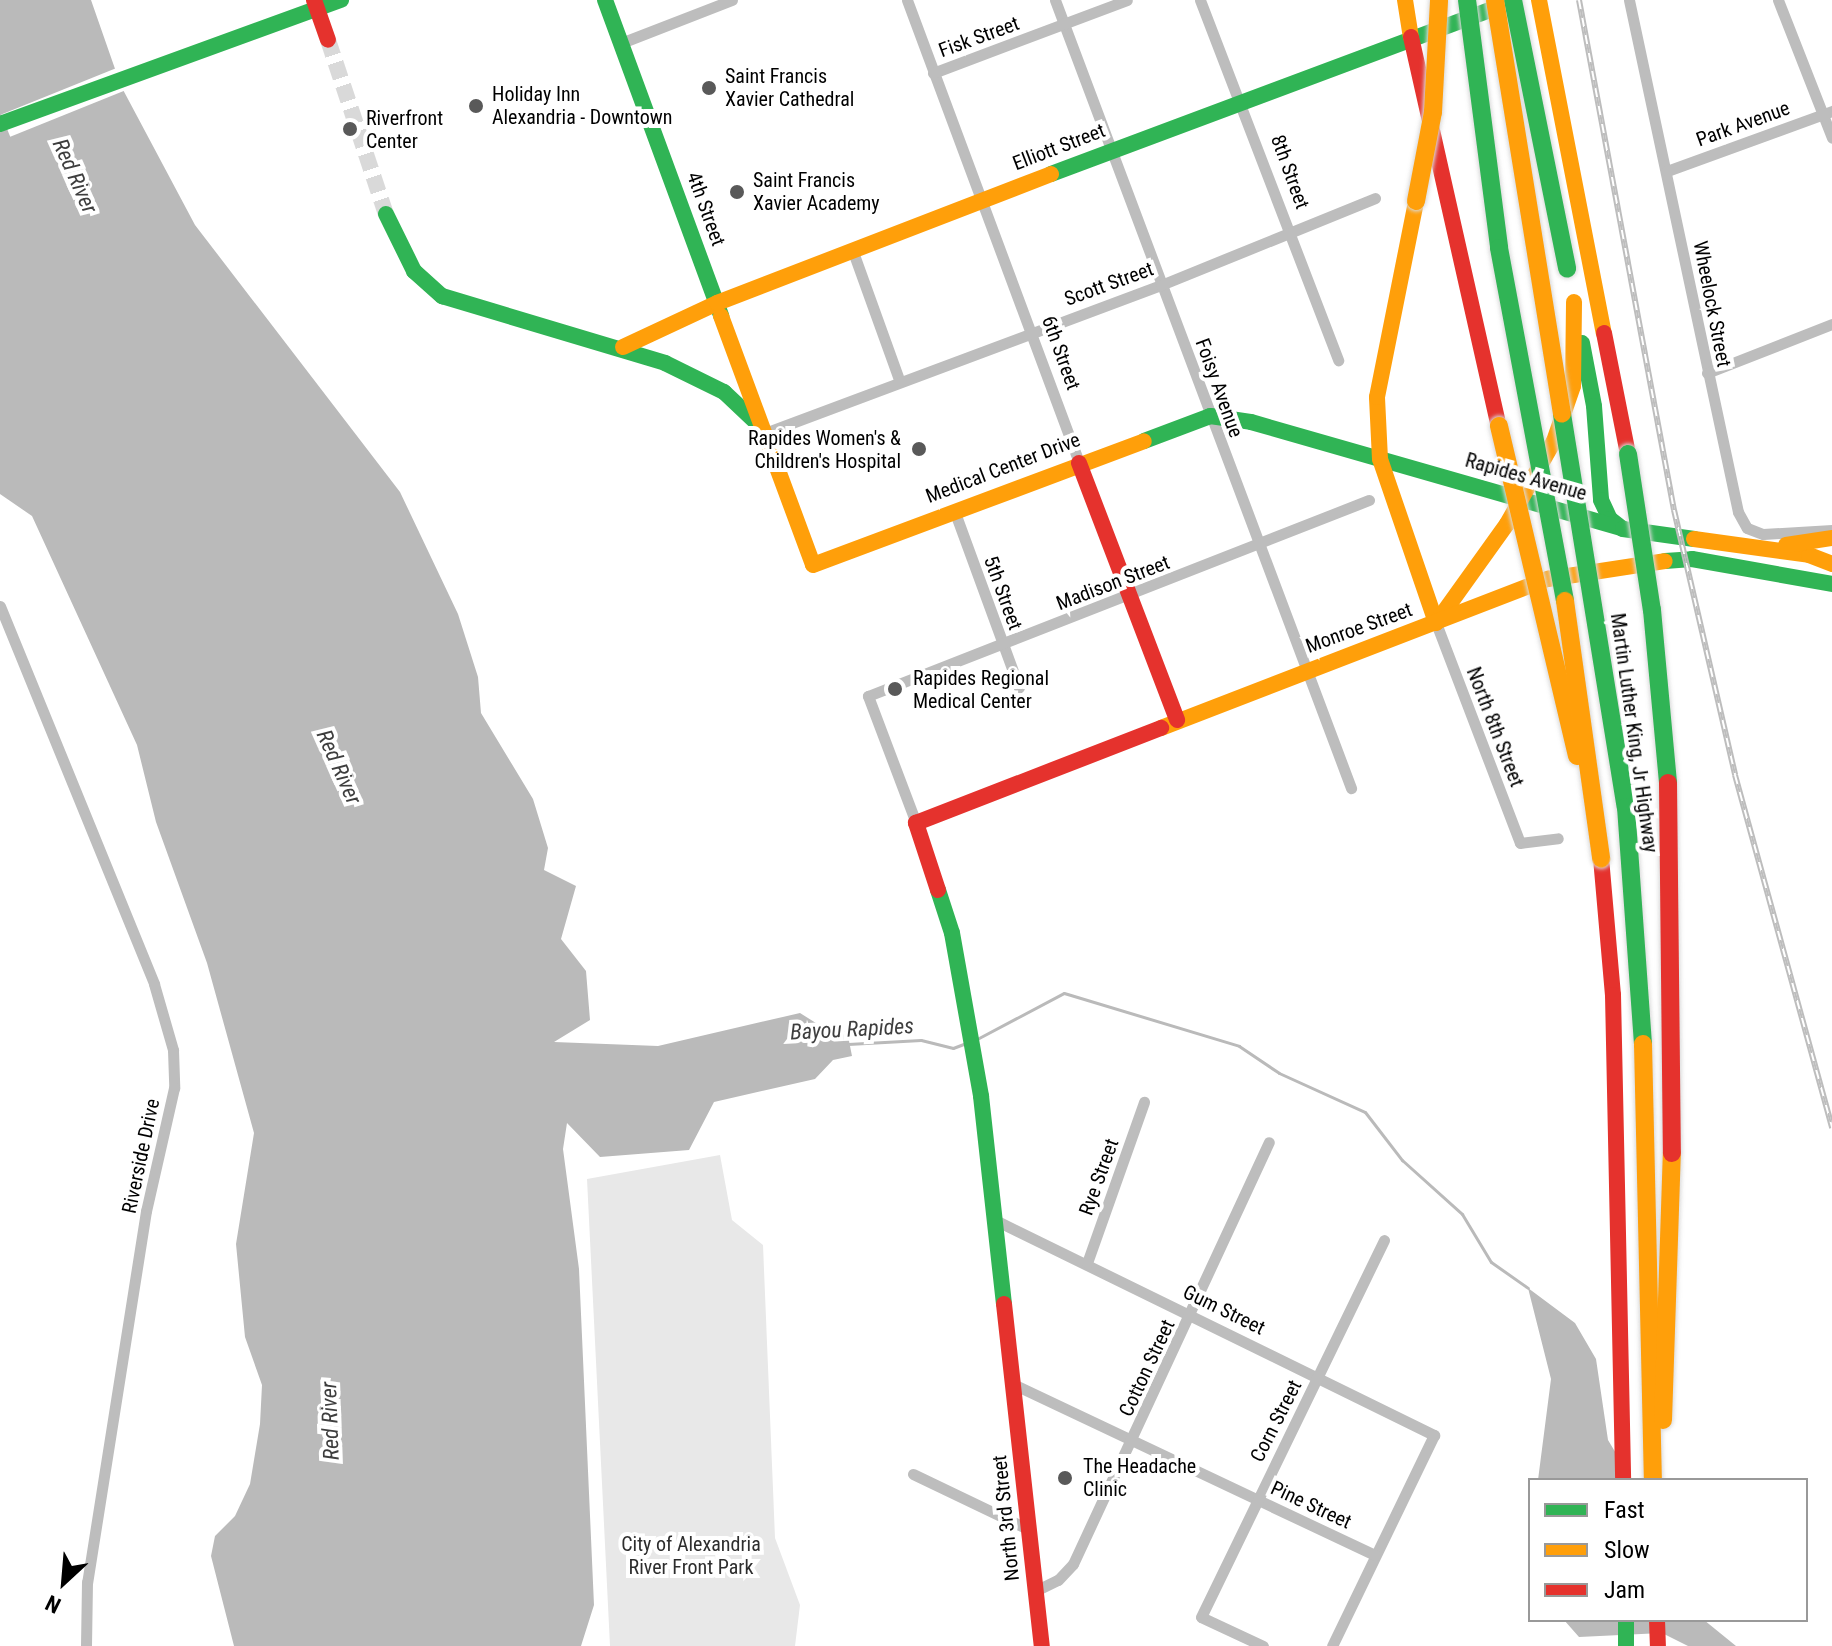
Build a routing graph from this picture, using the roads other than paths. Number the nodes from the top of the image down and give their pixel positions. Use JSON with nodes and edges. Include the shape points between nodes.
{"nodes":[{"id":1,"x":341,"y":0,"type":"edge"},
{"id":2,"x":605,"y":0,"type":"edge"},
{"id":3,"x":732,"y":0,"type":"edge"},
{"id":4,"x":907,"y":0,"type":"edge"},
{"id":5,"x":1055,"y":0,"type":"edge"},
{"id":6,"x":1127,"y":0,"type":"edge"},
{"id":7,"x":1200,"y":0,"type":"edge"},
{"id":8,"x":1405,"y":0,"type":"edge"},
{"id":9,"x":1439,"y":0,"type":"edge"},
{"id":10,"x":1467,"y":0,"type":"edge"},
{"id":11,"x":1495,"y":0,"type":"edge"},
{"id":12,"x":1515,"y":0,"type":"edge"},
{"id":13,"x":1539,"y":0,"type":"edge"},
{"id":14,"x":1629,"y":0,"type":"edge"},
{"id":15,"x":1778,"y":0,"type":"edge"},
{"id":16,"x":315,"y":4,"type":"edge"},
{"id":17,"x":1064,"y":24,"type":"junction"},
{"id":18,"x":1411,"y":37,"type":"junction"},
{"id":19,"x":328,"y":40,"type":"tunnel mouth"},
{"id":20,"x":621,"y":43,"type":"junction"},
{"id":21,"x":933,"y":73,"type":"junction"},
{"id":22,"x":1240,"y":102,"type":"junction"},
{"id":23,"x":1828,"y":112,"type":"edge"},
{"id":24,"x":0,"y":124,"type":"edge"},
{"id":25,"x":1832,"y":138,"type":"edge"},
{"id":26,"x":1111,"y":151,"type":"junction"},
{"id":27,"x":1667,"y":171,"type":"junction"},
{"id":28,"x":1375,"y":198,"type":"dead end"},
{"id":29,"x":981,"y":200,"type":"junction"},
{"id":30,"x":386,"y":214,"type":"tunnel mouth"},
{"id":31,"x":1289,"y":233,"type":"junction"},
{"id":32,"x":852,"y":249,"type":"junction"},
{"id":33,"x":1161,"y":285,"type":"junction"},
{"id":34,"x":1574,"y":302,"type":"junction"},
{"id":35,"x":717,"y":303,"type":"junction"},
{"id":36,"x":1832,"y":324,"type":"edge"},
{"id":37,"x":1030,"y":332,"type":"junction"},
{"id":38,"x":623,"y":347,"type":"junction"},
{"id":39,"x":1338,"y":360,"type":"dead end"},
{"id":40,"x":1707,"y":373,"type":"junction"},
{"id":41,"x":900,"y":382,"type":"junction"},
{"id":42,"x":1210,"y":416,"type":"junction"},
{"id":43,"x":765,"y":433,"type":"junction"},
{"id":44,"x":1380,"y":459,"type":"junction"},
{"id":45,"x":1079,"y":463,"type":"junction"},
{"id":46,"x":1523,"y":499,"type":"junction"},
{"id":47,"x":1369,"y":500,"type":"dead end"},
{"id":48,"x":954,"y":510,"type":"junction"},
{"id":49,"x":1623,"y":529,"type":"junction"},
{"id":50,"x":1832,"y":530,"type":"edge"},
{"id":51,"x":1832,"y":538,"type":"edge"},
{"id":52,"x":1258,"y":544,"type":"junction"},
{"id":53,"x":1753,"y":546,"type":"junction"},
{"id":54,"x":1832,"y":564,"type":"edge"},
{"id":55,"x":813,"y":565,"type":"joint"},
{"id":56,"x":1832,"y":584,"type":"edge"},
{"id":57,"x":1131,"y":596,"type":"junction"},
{"id":58,"x":0,"y":606,"type":"edge"},
{"id":59,"x":1436,"y":623,"type":"junction"},
{"id":60,"x":1003,"y":645,"type":"junction"},
{"id":61,"x":1305,"y":670,"type":"junction"},
{"id":62,"x":1019,"y":688,"type":"dead end"},
{"id":63,"x":1177,"y":720,"type":"junction"},
{"id":64,"x":1351,"y":788,"type":"dead end"},
{"id":65,"x":916,"y":823,"type":"junction"},
{"id":66,"x":1558,"y":838,"type":"dead end"},
{"id":67,"x":1601,"y":858,"type":"junction"},
{"id":68,"x":1144,"y":1102,"type":"dead end"},
{"id":69,"x":1269,"y":1142,"type":"dead end"},
{"id":70,"x":997,"y":1221,"type":"junction"},
{"id":71,"x":1384,"y":1240,"type":"dead end"},
{"id":72,"x":1087,"y":1263,"type":"junction"},
{"id":73,"x":1192,"y":1314,"type":"junction"},
{"id":74,"x":1318,"y":1377,"type":"junction"},
{"id":75,"x":1015,"y":1385,"type":"junction"},
{"id":76,"x":1132,"y":1441,"type":"junction"},
{"id":77,"x":913,"y":1474,"type":"dead end"},
{"id":78,"x":1623,"y":1478,"type":"edge"},
{"id":79,"x":1653,"y":1478,"type":"edge"},
{"id":80,"x":1660,"y":1478,"type":"edge"},
{"id":81,"x":1257,"y":1500,"type":"junction"},
{"id":82,"x":1028,"y":1529,"type":"junction"},
{"id":83,"x":1375,"y":1555,"type":"junction"},
{"id":84,"x":1035,"y":1591,"type":"junction"},
{"id":85,"x":1626,"y":1622,"type":"edge"},
{"id":86,"x":1657,"y":1622,"type":"edge"},
{"id":87,"x":86,"y":1646,"type":"edge"},
{"id":88,"x":1042,"y":1646,"type":"edge"},
{"id":89,"x":1263,"y":1646,"type":"edge"},
{"id":90,"x":1332,"y":1646,"type":"edge"},
{"id":91,"x":1626,"y":1646,"type":"edge"},
{"id":92,"x":1658,"y":1646,"type":"edge"}],
"edges":[{"from":1,"to":16,"type":"main road"},
{"from":2,"to":20,"type":"main road","name":"4th Street"},
{"from":3,"to":20,"type":"street"},
{"from":4,"to":21,"type":"street","name":"6th Street"},
{"from":5,"to":17,"type":"street","name":"Foisy Avenue"},
{"from":6,"to":17,"type":"street","name":"Fisk Street"},
{"from":7,"to":22,"type":"street","name":"8th Street"},
{"from":8,"to":18,"type":"main road"},
{"from":9,"to":44,"type":"main road","bridge":true,"via":[[1433,112],[1377,397]]},
{"from":10,"to":67,"type":"main road","bridge":true,"via":[[1499,248],[1556,537]]},
{"from":11,"to":79,"type":"main road","name":"Martin Luther King, Jr Highway","bridge":true,"via":[[1626,807],[1642,996]]},
{"from":12,"to":18,"type":"main road","name":"Elliott Street"},
{"from":12,"to":34,"type":"main road","bridge":true},
{"from":13,"to":80,"type":"main road","bridge":true,"via":[[1628,454],[1662,707],[1674,914],[1675,1080]]},
{"from":14,"to":27,"type":"street","name":"Wheelock Street"},
{"from":15,"to":23,"type":"street"},
{"from":16,"to":19,"type":"main road"},
{"from":16,"to":24,"type":"main road"},
{"from":17,"to":21,"type":"street","name":"Fisk Street"},
{"from":17,"to":26,"type":"street","name":"Foisy Avenue"},
{"from":18,"to":22,"type":"main road","name":"Elliott Street"},
{"from":18,"to":67,"type":"main road","bridge":true},
{"from":20,"to":35,"type":"main road","name":"4th Street"},
{"from":21,"to":29,"type":"street","name":"6th Street"},
{"from":22,"to":26,"type":"main road","name":"Elliott Street"},
{"from":22,"to":31,"type":"street","name":"8th Street"},
{"from":23,"to":25,"type":"street"},
{"from":23,"to":27,"type":"street","name":"Park Avenue"},
{"from":26,"to":29,"type":"main road","name":"Elliott Street"},
{"from":26,"to":33,"type":"street","name":"Foisy Avenue"},
{"from":27,"to":40,"type":"street","name":"Wheelock Street"},
{"from":28,"to":31,"type":"street","name":"Scott Street"},
{"from":29,"to":32,"type":"main road","name":"Elliott Street"},
{"from":29,"to":37,"type":"street","name":"6th Street"},
{"from":30,"to":38,"type":"main road","via":[[414,271],[442,296],[472,309]]},
{"from":31,"to":33,"type":"street","name":"Scott Street"},
{"from":31,"to":39,"type":"street","name":"8th Street"},
{"from":32,"to":35,"type":"main road","name":"Elliott Street"},
{"from":32,"to":41,"type":"street"},
{"from":33,"to":37,"type":"street","name":"Scott Street"},
{"from":33,"to":42,"type":"street","name":"Foisy Avenue"},
{"from":34,"to":46,"type":"main road","via":[[1570,398]]},
{"from":34,"to":49,"type":"main road","via":[[1594,406],[1601,500],[1610,519]]},
{"from":35,"to":38,"type":"main road","name":"Elliott Street"},
{"from":35,"to":43,"type":"main road","name":"4th Street"},
{"from":36,"to":40,"type":"street"},
{"from":37,"to":41,"type":"street","name":"Scott Street"},
{"from":37,"to":45,"type":"street","name":"6th Street"},
{"from":38,"to":43,"type":"main road","via":[[724,392]]},
{"from":40,"to":50,"type":"street","name":"Wheelock Street","via":[[1742,522],[1763,534]]},
{"from":41,"to":43,"type":"street","name":"Scott Street"},
{"from":42,"to":44,"type":"main road","name":"Rapides Avenue"},
{"from":42,"to":45,"type":"main road","name":"Medical Center Drive"},
{"from":42,"to":52,"type":"street","name":"Foisy Avenue"},
{"from":43,"to":55,"type":"main road","name":"4th Street"},
{"from":44,"to":46,"type":"main road","name":"Rapides Avenue"},
{"from":44,"to":59,"type":"main road"},
{"from":45,"to":48,"type":"main road","name":"Medical Center Drive"},
{"from":45,"to":57,"type":"main road","name":"6th Street"},
{"from":46,"to":49,"type":"main road","name":"Rapides Avenue"},
{"from":46,"to":59,"type":"main road"},
{"from":47,"to":52,"type":"street","name":"Madison Street"},
{"from":48,"to":55,"type":"main road","name":"Medical Center Drive"},
{"from":48,"to":60,"type":"street","name":"5th Street"},
{"from":49,"to":53,"type":"main road","name":"Rapides Avenue"},
{"from":51,"to":53,"type":"main road"},
{"from":52,"to":57,"type":"street","name":"Madison Street"},
{"from":52,"to":61,"type":"street","name":"Foisy Avenue"},
{"from":53,"to":54,"type":"main road","name":"Rapides Avenue"},
{"from":56,"to":59,"type":"main road","name":"Monroe Street","via":[[1726,562],[1663,560],[1548,579]]},
{"from":57,"to":60,"type":"street","name":"Madison Street"},
{"from":57,"to":63,"type":"main road","name":"6th Street"},
{"from":58,"to":87,"type":"street","name":"Riverside Drive","via":[[154,984],[173,1050],[169,1115],[146,1211],[87,1582]]},
{"from":59,"to":61,"type":"main road","name":"Monroe Street"},
{"from":59,"to":66,"type":"street","name":"North 8th Street","via":[[1520,843]]},
{"from":60,"to":62,"type":"street","name":"5th Street"},
{"from":60,"to":65,"type":"street","name":"Madison Street","via":[[868,696]]},
{"from":61,"to":63,"type":"main road","name":"Monroe Street"},
{"from":61,"to":64,"type":"street","name":"Foisy Avenue"},
{"from":63,"to":65,"type":"main road","name":"Monroe Street"},
{"from":65,"to":70,"type":"main road","name":"North 3rd Street","via":[[938,880],[960,977]]},
{"from":67,"to":78,"type":"main road","via":[[1613,995]]},
{"from":68,"to":72,"type":"street","name":"Rye Street"},
{"from":69,"to":73,"type":"street","name":"Cotton Street"},
{"from":70,"to":72,"type":"street","name":"Gum Street"},
{"from":70,"to":75,"type":"main road","name":"North 3rd Street"},
{"from":71,"to":74,"type":"street","name":"Corn Street"},
{"from":72,"to":73,"type":"street","name":"Gum Street"},
{"from":73,"to":74,"type":"street","name":"Gum Street"},
{"from":73,"to":76,"type":"street","name":"Cotton Street"},
{"from":74,"to":81,"type":"street","name":"Corn Street"},
{"from":74,"to":83,"type":"street","name":"Gum Street","via":[[1434,1435]]},
{"from":75,"to":76,"type":"street","name":"Pine Street"},
{"from":75,"to":82,"type":"main road","name":"North 3rd Street"},
{"from":76,"to":81,"type":"street","name":"Pine Street"},
{"from":76,"to":84,"type":"street","name":"Cotton Street","via":[[1069,1572]]},
{"from":77,"to":82,"type":"street"},
{"from":81,"to":83,"type":"street","name":"Pine Street"},
{"from":81,"to":89,"type":"street","name":"Corn Street","via":[[1201,1617]]},
{"from":82,"to":84,"type":"main road","name":"North 3rd Street"},
{"from":83,"to":90,"type":"street"},
{"from":84,"to":88,"type":"main road","name":"North 3rd Street"},
{"from":85,"to":91,"type":"main road"},
{"from":86,"to":92,"type":"main road"}]}
